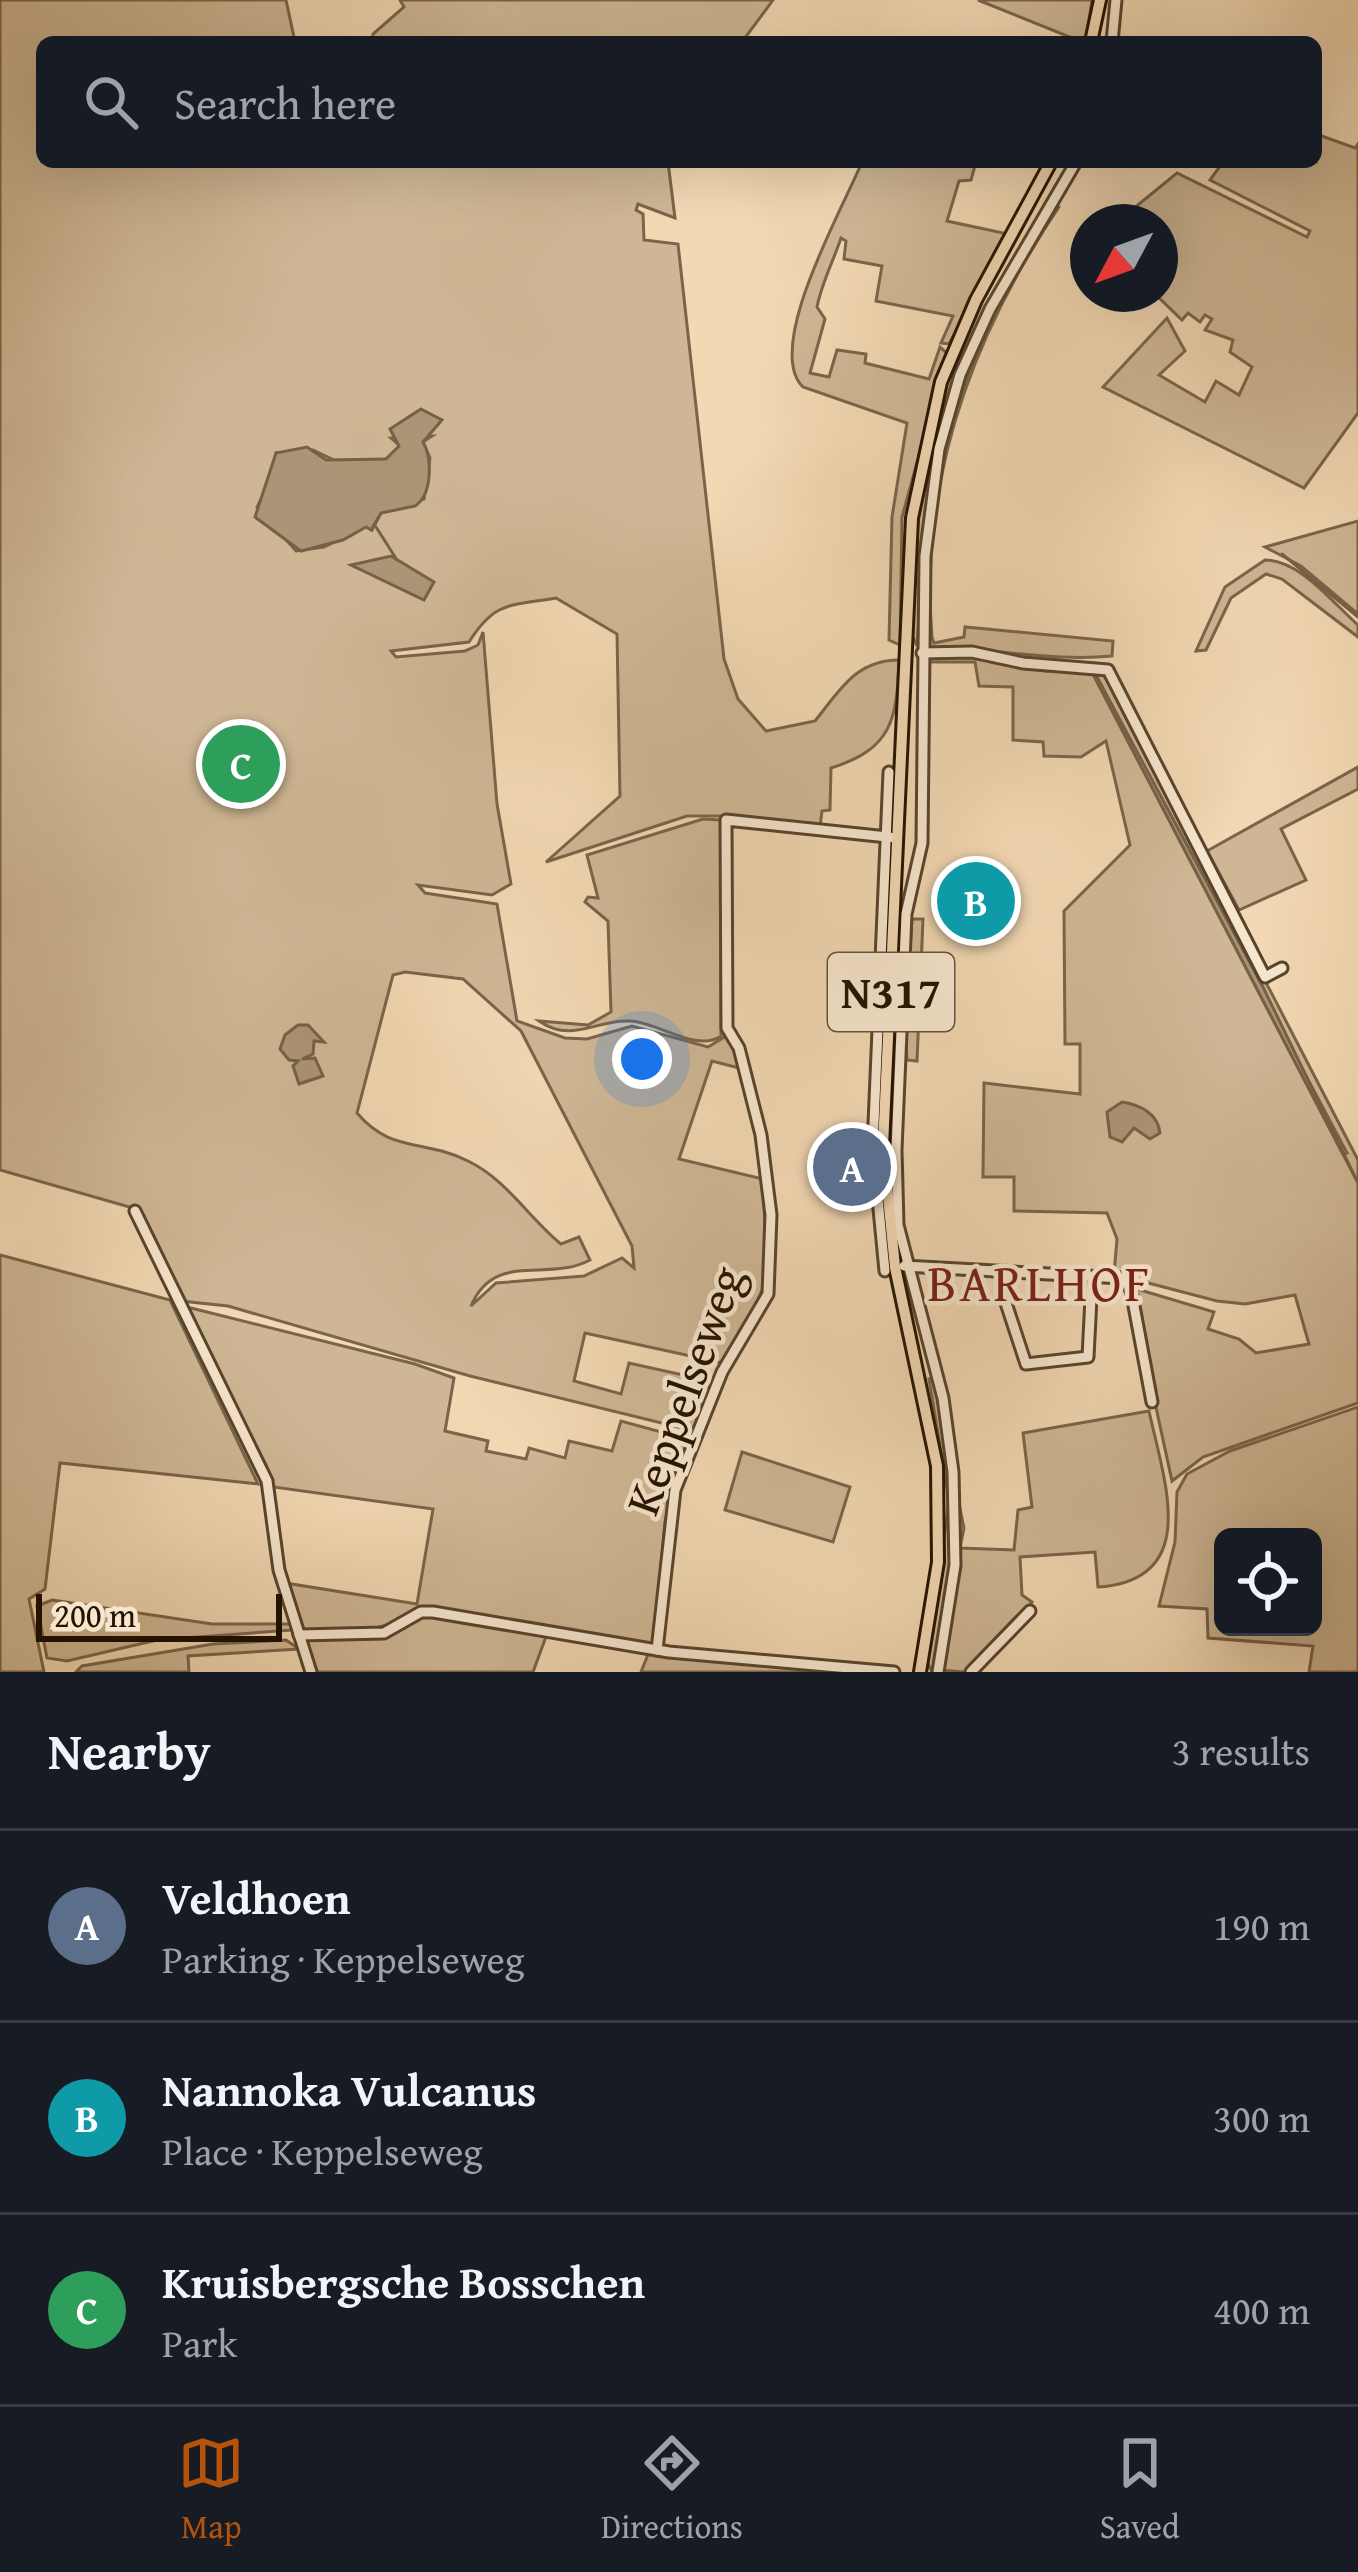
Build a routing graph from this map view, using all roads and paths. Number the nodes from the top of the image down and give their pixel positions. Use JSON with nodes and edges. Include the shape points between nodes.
{"nodes":[{"id":1,"x":1100,"y":0,"type":"edge"},
{"id":2,"x":1116,"y":0,"type":"edge"},
{"id":3,"x":1092,"y":36,"type":"edge"},
{"id":4,"x":1113,"y":36,"type":"edge"},
{"id":5,"x":1048,"y":168,"type":"edge"},
{"id":6,"x":1072,"y":168,"type":"edge"},
{"id":7,"x":1038,"y":190,"type":"junction"},
{"id":8,"x":1053,"y":197,"type":"junction"},
{"id":9,"x":955,"y":349,"type":"junction"},
{"id":10,"x":969,"y":353,"type":"junction"},
{"id":11,"x":906,"y":652,"type":"junction"},
{"id":12,"x":922,"y":653,"type":"junction"},
{"id":13,"x":921,"y":761,"type":"junction"},
{"id":14,"x":901,"y":762,"type":"junction"},
{"id":15,"x":889,"y":772,"type":"dead end"},
{"id":16,"x":892,"y":838,"type":"junction"},
{"id":17,"x":1282,"y":968,"type":"dead end"},
{"id":18,"x":135,"y":1211,"type":"dead end"},
{"id":19,"x":896,"y":1268,"type":"junction"},
{"id":20,"x":1006,"y":1271,"type":"junction"},
{"id":21,"x":1092,"y":1278,"type":"junction"},
{"id":22,"x":938,"y":1375,"type":"junction"},
{"id":23,"x":923,"y":1378,"type":"junction"},
{"id":24,"x":1152,"y":1402,"type":"dead end"},
{"id":25,"x":1030,"y":1611,"type":"dead end"},
{"id":26,"x":299,"y":1635,"type":"junction"},
{"id":27,"x":657,"y":1649,"type":"junction"},
{"id":28,"x":311,"y":1672,"type":"edge"},
{"id":29,"x":895,"y":1672,"type":"edge"},
{"id":30,"x":920,"y":1672,"type":"edge"},
{"id":31,"x":938,"y":1672,"type":"edge"},
{"id":32,"x":971,"y":1672,"type":"edge"}],
"edges":[{"from":1,"to":3,"type":"main road"},
{"from":2,"to":4,"type":"street"},
{"from":5,"to":7,"type":"main road","number":"N317"},
{"from":6,"to":8,"type":"street"},
{"from":7,"to":8,"type":"street"},
{"from":7,"to":9,"type":"main road","number":"N317"},
{"from":8,"to":10,"type":"street"},
{"from":9,"to":10,"type":"street"},
{"from":9,"to":11,"type":"main road","number":"N317","via":[[918,474]]},
{"from":10,"to":12,"type":"street","via":[[931,495]]},
{"from":11,"to":12,"type":"street"},
{"from":11,"to":14,"type":"main road","number":"N317"},
{"from":12,"to":13,"type":"street"},
{"from":12,"to":17,"type":"street","via":[[1108,670],[1264,976]]},
{"from":13,"to":14,"type":"street"},
{"from":13,"to":19,"type":"street","via":[[922,843],[906,914]]},
{"from":14,"to":16,"type":"main road","number":"N317"},
{"from":15,"to":16,"type":"street"},
{"from":16,"to":19,"type":"main road","number":"N317","via":[[879,1178]]},
{"from":16,"to":27,"type":"street","name":"Keppelseweg","via":[[726,820],[727,1028],[740,1048],[761,1135],[771,1215],[768,1294],[722,1372],[675,1490]]},
{"from":18,"to":26,"type":"street","via":[[267,1481],[279,1570]]},
{"from":19,"to":20,"type":"street"},
{"from":19,"to":22,"type":"street"},
{"from":19,"to":23,"type":"main road","number":"N317"},
{"from":20,"to":21,"type":"street"},
{"from":20,"to":21,"type":"street","via":[[1004,1297],[1026,1364],[1088,1357]]},
{"from":21,"to":24,"type":"street","via":[[1129,1283]]},
{"from":22,"to":23,"type":"street"},
{"from":22,"to":31,"type":"street","via":[[956,1546]]},
{"from":23,"to":30,"type":"main road","number":"N317","via":[[938,1504]]},
{"from":25,"to":32,"type":"street"},
{"from":26,"to":27,"type":"street","via":[[384,1633],[433,1612]]},
{"from":26,"to":28,"type":"street"},
{"from":27,"to":29,"type":"street"}]}
